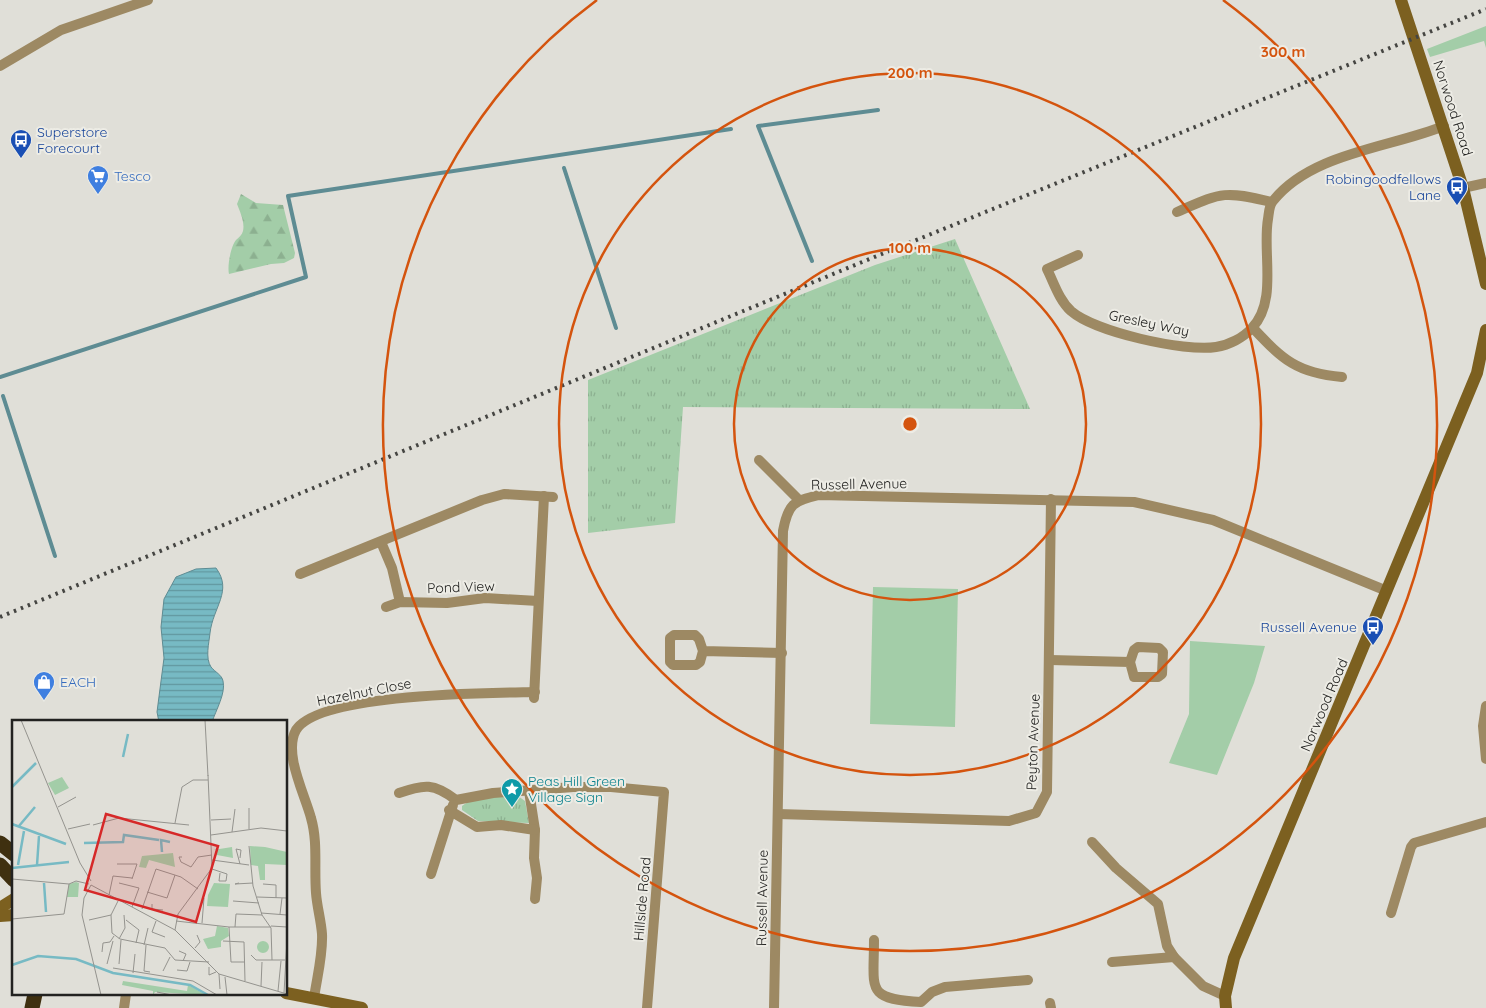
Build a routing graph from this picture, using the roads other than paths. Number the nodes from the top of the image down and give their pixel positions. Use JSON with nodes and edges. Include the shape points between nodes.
{"nodes":[{"id":1,"x":148,"y":0,"type":"edge"},
{"id":2,"x":1401,"y":0,"type":"edge"},
{"id":3,"x":0,"y":66,"type":"edge"},
{"id":4,"x":1444,"y":126,"type":"junction"},
{"id":5,"x":1486,"y":183,"type":"edge"},
{"id":6,"x":1463,"y":188,"type":"junction"},
{"id":7,"x":1271,"y":202,"type":"junction"},
{"id":8,"x":1176,"y":212,"type":"dead end"},
{"id":9,"x":1078,"y":255,"type":"dead end"},
{"id":10,"x":1486,"y":284,"type":"edge"},
{"id":11,"x":1253,"y":328,"type":"junction"},
{"id":12,"x":1486,"y":330,"type":"edge"},
{"id":13,"x":1342,"y":377,"type":"dead end"},
{"id":14,"x":759,"y":460,"type":"dead end"},
{"id":15,"x":798,"y":499,"type":"junction"},
{"id":16,"x":1051,"y":499,"type":"junction"},
{"id":17,"x":381,"y":542,"type":"junction"},
{"id":18,"x":300,"y":574,"type":"dead end"},
{"id":19,"x":1387,"y":592,"type":"junction"},
{"id":20,"x":538,"y":601,"type":"junction"},
{"id":21,"x":400,"y":602,"type":"junction"},
{"id":22,"x":386,"y":607,"type":"dead end"},
{"id":23,"x":703,"y":651,"type":"dead end"},
{"id":24,"x":782,"y":652,"type":"junction"},
{"id":25,"x":1050,"y":660,"type":"junction"},
{"id":26,"x":1130,"y":662,"type":"dead end"},
{"id":27,"x":1486,"y":706,"type":"edge"},
{"id":28,"x":1486,"y":759,"type":"edge"},
{"id":29,"x":529,"y":790,"type":"junction"},
{"id":30,"x":399,"y":793,"type":"dead end"},
{"id":31,"x":456,"y":800,"type":"junction"},
{"id":32,"x":450,"y":810,"type":"junction"},
{"id":33,"x":778,"y":814,"type":"junction"},
{"id":34,"x":1486,"y":822,"type":"edge"},
{"id":35,"x":535,"y":830,"type":"junction"},
{"id":36,"x":1092,"y":842,"type":"dead end"},
{"id":37,"x":0,"y":843,"type":"edge"},
{"id":38,"x":12,"y":852,"type":"edge"},
{"id":39,"x":0,"y":865,"type":"edge"},
{"id":40,"x":431,"y":874,"type":"dead end"},
{"id":41,"x":12,"y":878,"type":"edge"},
{"id":42,"x":535,"y":899,"type":"dead end"},
{"id":43,"x":12,"y":900,"type":"edge"},
{"id":44,"x":0,"y":908,"type":"edge"},
{"id":45,"x":1391,"y":913,"type":"dead end"},
{"id":46,"x":874,"y":940,"type":"dead end"},
{"id":47,"x":1174,"y":956,"type":"junction"},
{"id":48,"x":1112,"y":962,"type":"dead end"},
{"id":49,"x":1028,"y":980,"type":"dead end"},
{"id":50,"x":288,"y":993,"type":"edge"},
{"id":51,"x":314,"y":998,"type":"junction"},
{"id":52,"x":1225,"y":1002,"type":"edge"},
{"id":53,"x":921,"y":1005,"type":"edge"},
{"id":54,"x":362,"y":1008,"type":"edge"},
{"id":55,"x":647,"y":1008,"type":"edge"},
{"id":56,"x":774,"y":1008,"type":"edge"}],
"edges":[{"from":1,"to":3,"type":"street","via":[[61,30]]},
{"from":2,"to":4,"type":"street","name":"Norwood Road"},
{"from":4,"to":6,"type":"street","name":"Norwood Road"},
{"from":4,"to":7,"type":"street","via":[[1317,166],[1296,179]]},
{"from":5,"to":6,"type":"street"},
{"from":6,"to":10,"type":"street","name":"Norwood Road"},
{"from":7,"to":8,"type":"street","via":[[1219,194]]},
{"from":7,"to":11,"type":"street","via":[[1265,250],[1269,286]]},
{"from":9,"to":11,"type":"street","name":"Gresley Way","via":[[1047,268],[1060,298],[1070,310],[1096,326],[1171,345],[1205,348],[1228,344]]},
{"from":11,"to":13,"type":"street","via":[[1277,354],[1299,368]]},
{"from":12,"to":19,"type":"street","name":"Norwood Road","via":[[1477,373]]},
{"from":14,"to":15,"type":"street"},
{"from":15,"to":16,"type":"street","name":"Russell Avenue","via":[[819,495]]},
{"from":15,"to":24,"type":"street","name":"Russell Avenue","via":[[787,511],[783,531]]},
{"from":16,"to":19,"type":"street","name":"Russell Avenue","via":[[1134,502],[1213,520]]},
{"from":16,"to":25,"type":"street","name":"Peyton Avenue"},
{"from":17,"to":18,"type":"street"},
{"from":17,"to":20,"type":"street","via":[[482,500],[504,494],[549,496]]},
{"from":17,"to":21,"type":"street","via":[[392,568]]},
{"from":19,"to":52,"type":"street","name":"Norwood Road","via":[[1245,930],[1232,964]]},
{"from":20,"to":21,"type":"street","name":"Pond View","via":[[485,598],[447,603]]},
{"from":20,"to":51,"type":"street","name":"Hazelnut Close","via":[[534,696],[416,695],[323,712],[306,719],[296,731],[292,756],[294,771],[312,818],[316,844],[316,893],[322,935]]},
{"from":21,"to":22,"type":"street","name":"Pond View"},
{"from":23,"to":24,"type":"street"},
{"from":24,"to":33,"type":"street","name":"Russell Avenue"},
{"from":25,"to":26,"type":"street"},
{"from":25,"to":33,"type":"street","name":"Peyton Avenue","via":[[1047,792],[1036,813],[1009,821]]},
{"from":27,"to":28,"type":"street","via":[[1483,726]]},
{"from":29,"to":31,"type":"street"},
{"from":29,"to":35,"type":"street"},
{"from":29,"to":55,"type":"street","name":"Hillside Road","via":[[611,787],[664,792]]},
{"from":30,"to":31,"type":"street","via":[[429,785],[442,789]]},
{"from":31,"to":32,"type":"street"},
{"from":32,"to":35,"type":"street","via":[[477,827],[501,825]]},
{"from":32,"to":40,"type":"street"},
{"from":33,"to":56,"type":"street","name":"Russell Avenue"},
{"from":34,"to":45,"type":"street","via":[[1414,842]]},
{"from":35,"to":42,"type":"street"},
{"from":36,"to":47,"type":"street","via":[[1116,868],[1158,904],[1167,946]]},
{"from":37,"to":38,"type":"highway"},
{"from":39,"to":41,"type":"highway"},
{"from":43,"to":44,"type":"street"},
{"from":46,"to":53,"type":"street","via":[[874,981],[880,995],[893,1001]]},
{"from":47,"to":48,"type":"street"},
{"from":47,"to":52,"type":"street","via":[[1203,986]]},
{"from":49,"to":53,"type":"street","via":[[945,986],[932,992]]},
{"from":50,"to":51,"type":"street"},
{"from":51,"to":54,"type":"street"}]}
